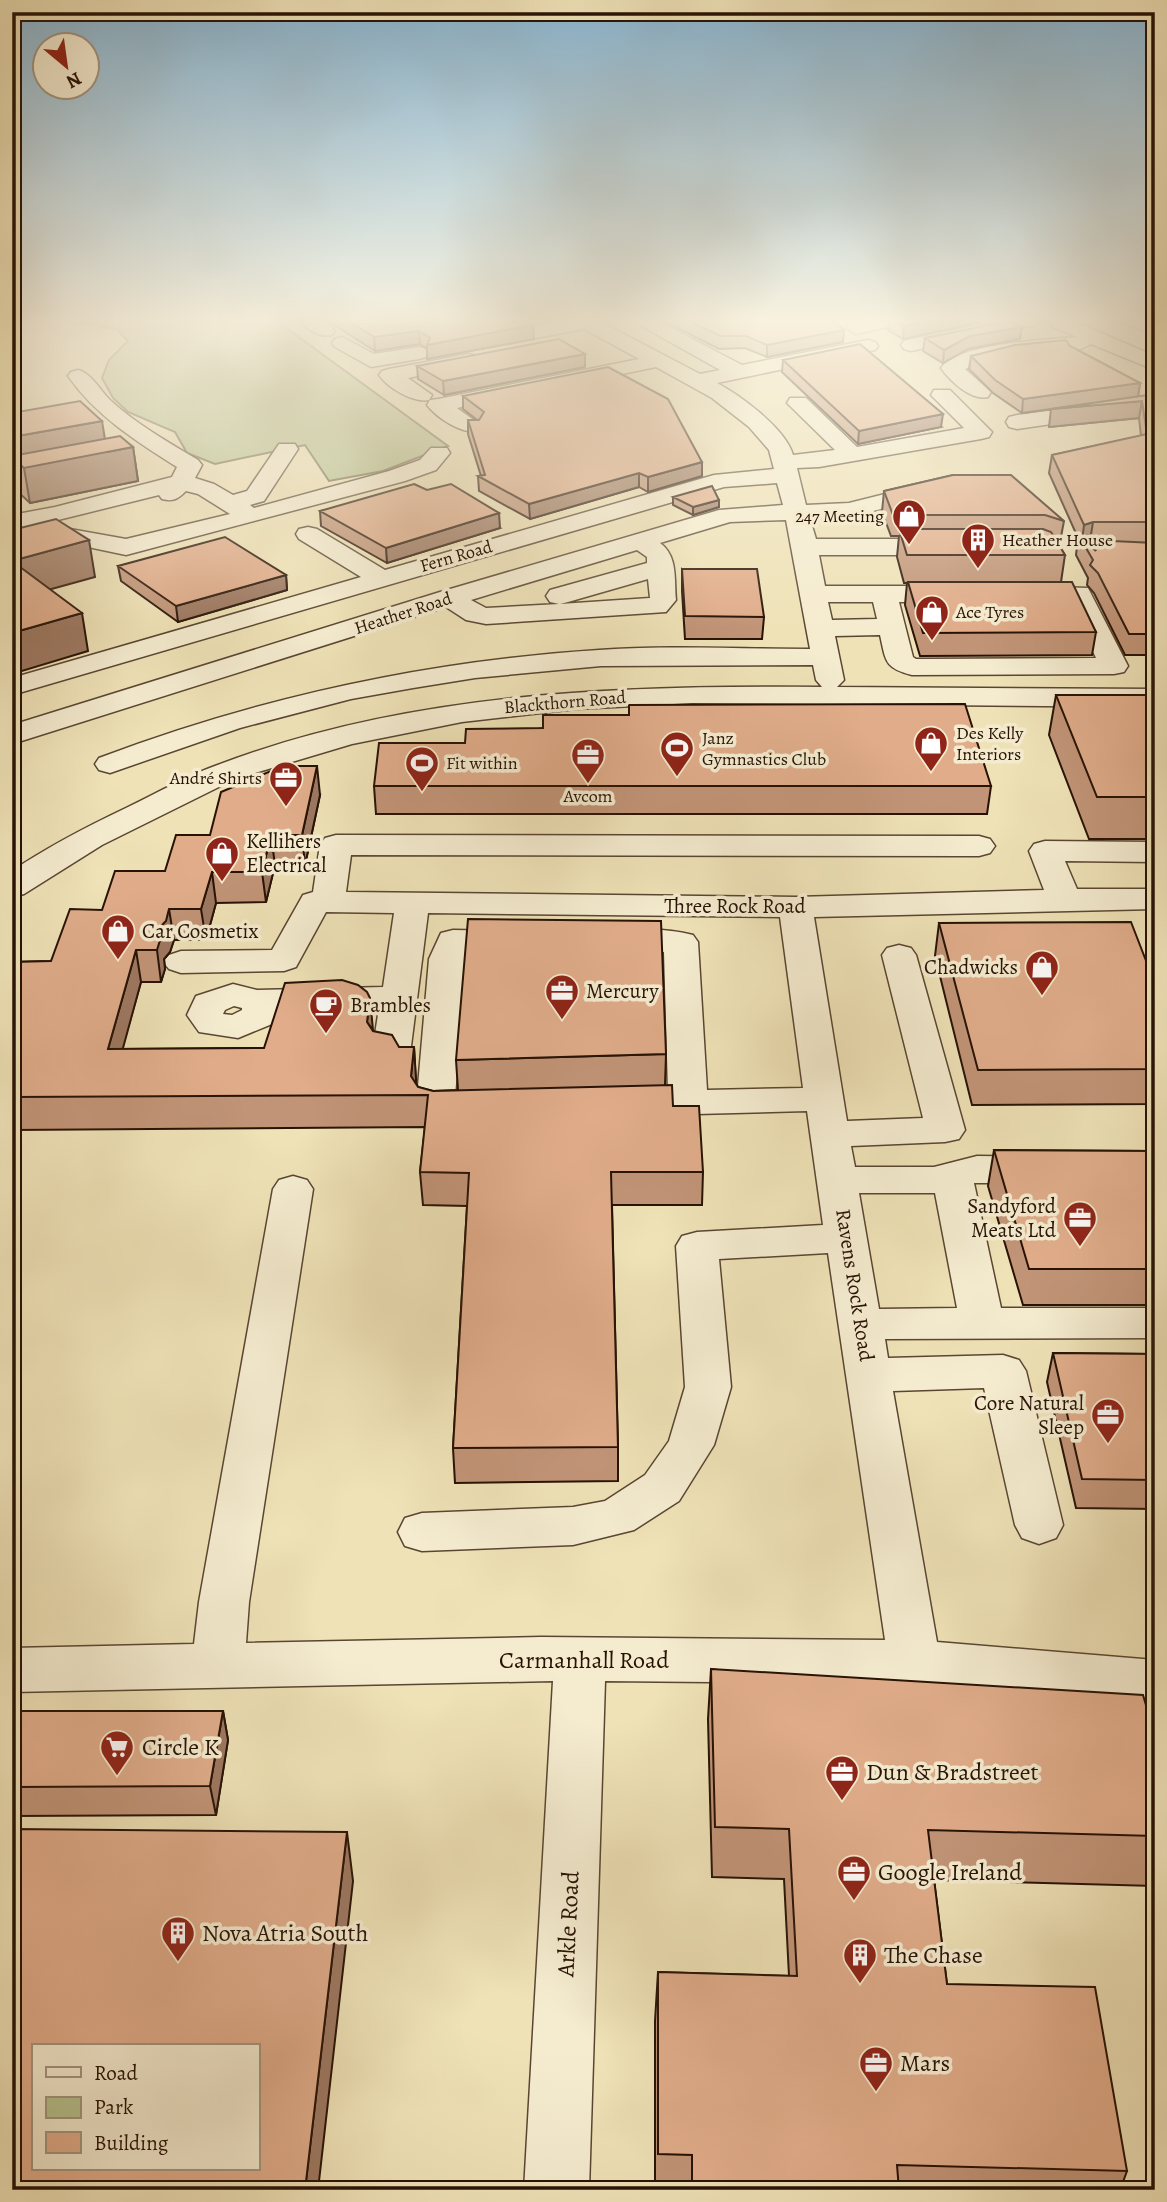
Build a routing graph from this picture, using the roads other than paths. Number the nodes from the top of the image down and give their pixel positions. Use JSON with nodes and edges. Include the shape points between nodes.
{"nodes":[{"id":1,"x":124,"y":422,"type":"edge"},
{"id":2,"x":464,"y":422,"type":"edge"},
{"id":3,"x":757,"y":422,"type":"edge"},
{"id":4,"x":818,"y":422,"type":"edge"},
{"id":5,"x":970,"y":422,"type":"edge"},
{"id":6,"x":471,"y":426,"type":"edge"},
{"id":7,"x":287,"y":449,"type":"dead end"},
{"id":8,"x":169,"y":452,"type":"junction"},
{"id":9,"x":439,"y":453,"type":"dead end"},
{"id":10,"x":852,"y":454,"type":"junction"},
{"id":11,"x":142,"y":458,"type":"dead end"},
{"id":12,"x":786,"y":468,"type":"junction"},
{"id":13,"x":186,"y":474,"type":"junction"},
{"id":14,"x":958,"y":483,"type":"edge"},
{"id":15,"x":229,"y":503,"type":"junction"},
{"id":16,"x":849,"y":510,"type":"junction"},
{"id":17,"x":797,"y":512,"type":"junction"},
{"id":18,"x":251,"y":516,"type":"junction"},
{"id":19,"x":508,"y":520,"type":"dead end"},
{"id":20,"x":12,"y":523,"type":"edge"},
{"id":21,"x":308,"y":534,"type":"dead end"},
{"id":22,"x":534,"y":534,"type":"junction"},
{"id":23,"x":66,"y":537,"type":"junction"},
{"id":24,"x":641,"y":541,"type":"junction"},
{"id":25,"x":861,"y":542,"type":"junction"},
{"id":26,"x":973,"y":546,"type":"edge"},
{"id":27,"x":804,"y":547,"type":"junction"},
{"id":28,"x":23,"y":550,"type":"edge"},
{"id":29,"x":662,"y":567,"type":"junction"},
{"id":30,"x":380,"y":578,"type":"junction"},
{"id":31,"x":877,"y":588,"type":"junction"},
{"id":32,"x":814,"y":594,"type":"junction"},
{"id":33,"x":449,"y":598,"type":"junction"},
{"id":34,"x":514,"y":614,"type":"junction"},
{"id":35,"x":891,"y":627,"type":"junction"},
{"id":36,"x":821,"y":628,"type":"junction"},
{"id":37,"x":824,"y":657,"type":"junction"},
{"id":38,"x":12,"y":687,"type":"edge"},
{"id":39,"x":835,"y":696,"type":"junction"},
{"id":40,"x":1155,"y":698,"type":"edge"},
{"id":41,"x":12,"y":735,"type":"edge"},
{"id":42,"x":110,"y":764,"type":"dead end"},
{"id":43,"x":527,"y":845,"type":"junction"},
{"id":44,"x":645,"y":846,"type":"junction"},
{"id":45,"x":903,"y":846,"type":"junction"},
{"id":46,"x":979,"y":846,"type":"dead end"},
{"id":47,"x":1155,"y":852,"type":"edge"},
{"id":48,"x":12,"y":887,"type":"edge"},
{"id":49,"x":1064,"y":899,"type":"junction"},
{"id":50,"x":1155,"y":899,"type":"edge"},
{"id":51,"x":321,"y":902,"type":"junction"},
{"id":52,"x":412,"y":903,"type":"junction"},
{"id":53,"x":919,"y":903,"type":"junction"},
{"id":54,"x":529,"y":904,"type":"junction"},
{"id":55,"x":654,"y":905,"type":"junction"},
{"id":56,"x":796,"y":907,"type":"junction"},
{"id":57,"x":899,"y":955,"type":"dead end"},
{"id":58,"x":181,"y":962,"type":"dead end"},
{"id":59,"x":400,"y":997,"type":"junction"},
{"id":60,"x":257,"y":1001,"type":"dead end"},
{"id":61,"x":391,"y":1054,"type":"edge"},
{"id":62,"x":688,"y":1102,"type":"junction"},
{"id":63,"x":581,"y":1105,"type":"edge"},
{"id":64,"x":501,"y":1107,"type":"edge"},
{"id":65,"x":827,"y":1116,"type":"junction"},
{"id":66,"x":1086,"y":1170,"type":"edge"},
{"id":67,"x":952,"y":1175,"type":"junction"},
{"id":68,"x":837,"y":1180,"type":"junction"},
{"id":69,"x":293,"y":1189,"type":"dead end"},
{"id":70,"x":847,"y":1238,"type":"junction"},
{"id":71,"x":1155,"y":1323,"type":"edge"},
{"id":72,"x":861,"y":1324,"type":"junction"},
{"id":73,"x":982,"y":1324,"type":"junction"},
{"id":74,"x":870,"y":1376,"type":"junction"},
{"id":75,"x":1039,"y":1525,"type":"dead end"},
{"id":76,"x":422,"y":1532,"type":"dead end"},
{"id":77,"x":580,"y":1659,"type":"junction"},
{"id":78,"x":914,"y":1662,"type":"junction"},
{"id":79,"x":218,"y":1664,"type":"junction"},
{"id":80,"x":12,"y":1670,"type":"edge"},
{"id":81,"x":1155,"y":1682,"type":"edge"},
{"id":82,"x":556,"y":2190,"type":"edge"}],
"edges":[{"from":1,"to":8,"type":"street"},
{"from":2,"to":6,"type":"street"},
{"from":3,"to":12,"type":"street","via":[[780,449]]},
{"from":4,"to":10,"type":"street"},
{"from":5,"to":10,"type":"street","name":"Fern Road","via":[[981,432]]},
{"from":7,"to":15,"type":"street","via":[[256,496]]},
{"from":8,"to":11,"type":"street"},
{"from":8,"to":13,"type":"street"},
{"from":9,"to":18,"type":"street","via":[[428,465],[397,476]]},
{"from":10,"to":12,"type":"street","name":"Fern Road"},
{"from":12,"to":17,"type":"street"},
{"from":12,"to":22,"type":"street","name":"Fern Road","via":[[730,478]]},
{"from":13,"to":15,"type":"street"},
{"from":13,"to":20,"type":"street"},
{"from":13,"to":23,"type":"street","via":[[162,503]]},
{"from":14,"to":16,"type":"street","name":"Heather Road"},
{"from":15,"to":18,"type":"street"},
{"from":16,"to":17,"type":"street","name":"Heather Road"},
{"from":16,"to":25,"type":"street"},
{"from":17,"to":24,"type":"street","name":"Heather Road","via":[[728,515]]},
{"from":17,"to":27,"type":"street"},
{"from":18,"to":23,"type":"street","via":[[126,547]]},
{"from":19,"to":22,"type":"street"},
{"from":20,"to":23,"type":"street"},
{"from":21,"to":30,"type":"street"},
{"from":22,"to":30,"type":"street","name":"Fern Road"},
{"from":23,"to":28,"type":"street"},
{"from":24,"to":29,"type":"street","via":[[659,554]]},
{"from":24,"to":33,"type":"street","name":"Heather Road"},
{"from":25,"to":26,"type":"street"},
{"from":25,"to":27,"type":"street"},
{"from":25,"to":31,"type":"street"},
{"from":27,"to":32,"type":"street"},
{"from":29,"to":34,"type":"street"},
{"from":29,"to":34,"type":"street","via":[[663,600],[657,606]]},
{"from":30,"to":38,"type":"street","name":"Fern Road"},
{"from":31,"to":32,"type":"street"},
{"from":31,"to":35,"type":"street"},
{"from":31,"to":35,"type":"street","via":[[1079,594],[1114,666],[912,667],[900,662]]},
{"from":32,"to":36,"type":"street"},
{"from":33,"to":34,"type":"street","via":[[475,614]]},
{"from":33,"to":41,"type":"street","name":"Heather Road"},
{"from":35,"to":36,"type":"street"},
{"from":36,"to":37,"type":"street"},
{"from":37,"to":39,"type":"street"},
{"from":37,"to":42,"type":"street","via":[[604,658],[402,680],[242,717]]},
{"from":39,"to":40,"type":"street","name":"Blackthorn Road"},
{"from":39,"to":48,"type":"street","name":"Blackthorn Road","via":[[680,695],[557,701],[473,711],[338,738],[235,769],[177,795],[98,833]]},
{"from":43,"to":44,"type":"street"},
{"from":43,"to":51,"type":"street","via":[[335,845]]},
{"from":43,"to":54,"type":"street"},
{"from":44,"to":45,"type":"street"},
{"from":44,"to":55,"type":"street"},
{"from":45,"to":46,"type":"street"},
{"from":45,"to":53,"type":"street"},
{"from":47,"to":49,"type":"street","via":[[1045,851]]},
{"from":49,"to":50,"type":"street","name":"Three Rock Road"},
{"from":49,"to":53,"type":"street","name":"Three Rock Road"},
{"from":51,"to":52,"type":"street","name":"Three Rock Road"},
{"from":51,"to":58,"type":"street","via":[[284,960]]},
{"from":52,"to":54,"type":"street","name":"Three Rock Road"},
{"from":52,"to":59,"type":"street"},
{"from":53,"to":56,"type":"street","name":"Three Rock Road"},
{"from":54,"to":55,"type":"street","name":"Three Rock Road"},
{"from":55,"to":56,"type":"street","name":"Three Rock Road"},
{"from":56,"to":65,"type":"street","name":"Ravens Rock Road"},
{"from":57,"to":65,"type":"street","via":[[945,1130]]},
{"from":59,"to":60,"type":"street"},
{"from":59,"to":61,"type":"street"},
{"from":62,"to":63,"type":"street"},
{"from":62,"to":64,"type":"street","via":[[681,942],[453,940],[447,959],[435,1109]]},
{"from":62,"to":65,"type":"street"},
{"from":65,"to":68,"type":"street","name":"Ravens Rock Road"},
{"from":66,"to":67,"type":"street","via":[[977,1169]]},
{"from":67,"to":68,"type":"street","via":[[934,1180]]},
{"from":67,"to":73,"type":"street"},
{"from":68,"to":70,"type":"street","name":"Ravens Rock Road"},
{"from":69,"to":79,"type":"street","via":[[224,1602]]},
{"from":70,"to":72,"type":"street","name":"Ravens Rock Road"},
{"from":70,"to":76,"type":"street","via":[[697,1246],[708,1387],[691,1445],[662,1488],[617,1517],[573,1526]]},
{"from":71,"to":73,"type":"street"},
{"from":72,"to":73,"type":"street"},
{"from":72,"to":74,"type":"street","name":"Ravens Rock Road"},
{"from":74,"to":75,"type":"street","via":[[1003,1371]]},
{"from":74,"to":78,"type":"street","name":"Ravens Rock Road"},
{"from":77,"to":78,"type":"street","name":"Carmanhall Road"},
{"from":77,"to":79,"type":"street","name":"Carmanhall Road"},
{"from":77,"to":82,"type":"street","name":"Arkle Road"},
{"from":78,"to":81,"type":"street","name":"Carmanhall Road"},
{"from":79,"to":80,"type":"street","name":"Carmanhall Road"}]}
